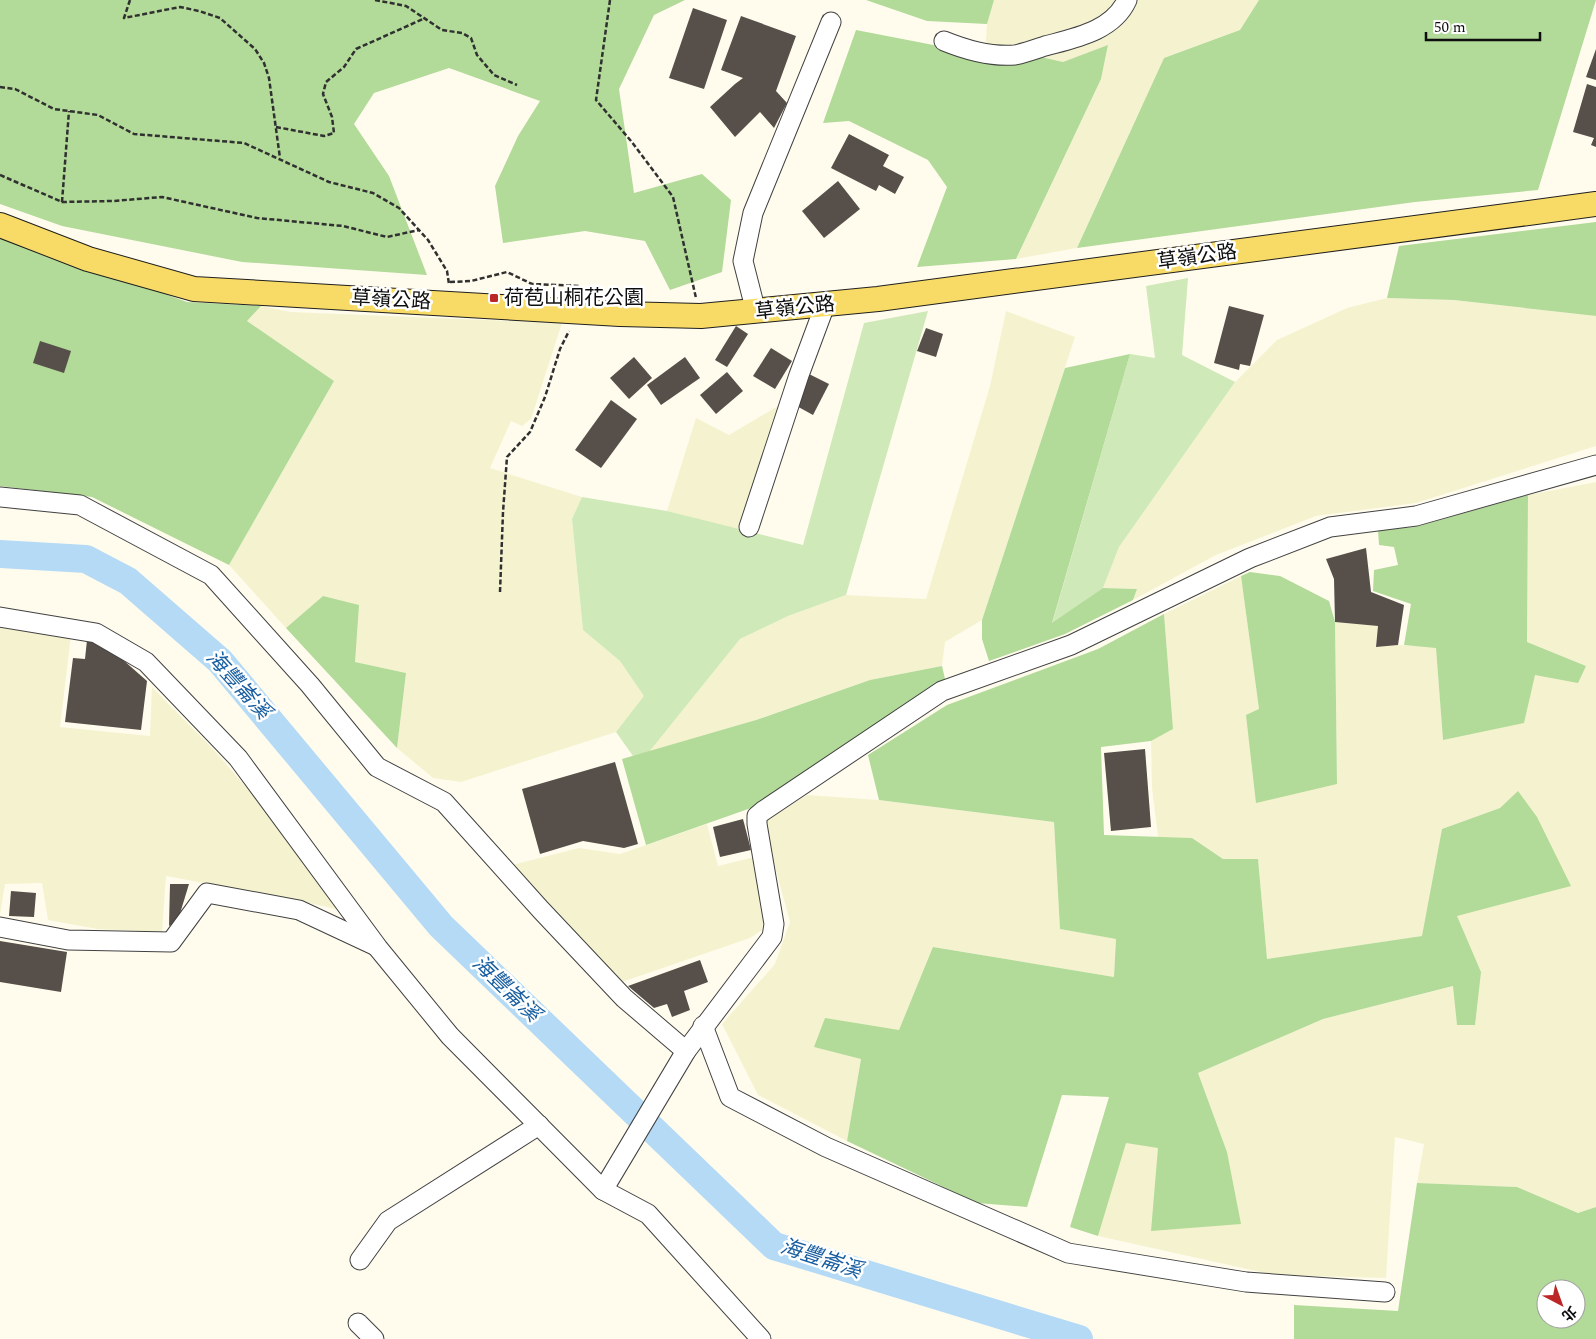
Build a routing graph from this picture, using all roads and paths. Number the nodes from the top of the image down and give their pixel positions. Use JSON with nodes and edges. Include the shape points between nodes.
{"nodes":[{"id":1,"x":130,"y":0,"type":"edge"},
{"id":2,"x":375,"y":0,"type":"edge"},
{"id":3,"x":610,"y":0,"type":"edge"},
{"id":4,"x":1127,"y":0,"type":"edge"},
{"id":5,"x":423,"y":19,"type":"junction"},
{"id":6,"x":831,"y":22,"type":"dead end"},
{"id":7,"x":944,"y":41,"type":"dead end"},
{"id":8,"x":517,"y":85,"type":"dead end"},
{"id":9,"x":0,"y":87,"type":"edge"},
{"id":10,"x":69,"y":111,"type":"junction"},
{"id":11,"x":276,"y":127,"type":"junction"},
{"id":12,"x":280,"y":158,"type":"junction"},
{"id":13,"x":0,"y":174,"type":"edge"},
{"id":14,"x":62,"y":202,"type":"junction"},
{"id":15,"x":1596,"y":204,"type":"edge"},
{"id":16,"x":0,"y":225,"type":"edge"},
{"id":17,"x":419,"y":230,"type":"junction"},
{"id":18,"x":581,"y":286,"type":"dead end"},
{"id":19,"x":447,"y":292,"type":"junction"},
{"id":20,"x":825,"y":304,"type":"junction"},
{"id":21,"x":579,"y":312,"type":"junction"},
{"id":22,"x":756,"y":312,"type":"junction"},
{"id":23,"x":701,"y":316,"type":"junction"},
{"id":24,"x":1596,"y":465,"type":"edge"},
{"id":25,"x":0,"y":497,"type":"edge"},
{"id":26,"x":749,"y":527,"type":"dead end"},
{"id":27,"x":500,"y":592,"type":"dead end"},
{"id":28,"x":0,"y":617,"type":"edge"},
{"id":29,"x":0,"y":926,"type":"edge"},
{"id":30,"x":378,"y":948,"type":"junction"},
{"id":31,"x":703,"y":1026,"type":"junction"},
{"id":32,"x":686,"y":1051,"type":"junction"},
{"id":33,"x":539,"y":1125,"type":"junction"},
{"id":34,"x":603,"y":1190,"type":"junction"},
{"id":35,"x":360,"y":1260,"type":"dead end"},
{"id":36,"x":1385,"y":1292,"type":"dead end"},
{"id":37,"x":358,"y":1323,"type":"dead end"},
{"id":38,"x":374,"y":1339,"type":"edge"},
{"id":39,"x":761,"y":1339,"type":"edge"}],
"edges":[{"from":1,"to":11,"type":"path","via":[[124,18],[180,7],[220,18],[255,49],[264,63]]},
{"from":2,"to":5,"type":"path","via":[[406,6]]},
{"from":3,"to":23,"type":"path","via":[[596,100],[673,197]]},
{"from":4,"to":7,"type":"street","via":[[1110,22],[1095,30],[1015,55],[969,51]]},
{"from":5,"to":8,"type":"path","via":[[442,30],[462,32],[471,38],[477,55],[494,75]]},
{"from":5,"to":11,"type":"path","via":[[356,49],[344,67],[326,82],[323,94],[334,133],[324,136]]},
{"from":6,"to":22,"type":"street","via":[[753,213],[743,261]]},
{"from":9,"to":10,"type":"path","via":[[15,89],[54,109]]},
{"from":10,"to":12,"type":"path","via":[[98,115],[134,134],[244,143]]},
{"from":10,"to":14,"type":"path"},
{"from":11,"to":12,"type":"path"},
{"from":12,"to":17,"type":"path","via":[[329,182],[373,193],[399,208]]},
{"from":13,"to":14,"type":"path"},
{"from":14,"to":17,"type":"path","via":[[162,197],[257,218],[343,226],[387,237]]},
{"from":15,"to":20,"type":"main road","name":"草嶺公路"},
{"from":16,"to":19,"type":"main road","name":"草嶺公路","via":[[88,259],[194,289]]},
{"from":17,"to":19,"type":"path","via":[[447,271]]},
{"from":18,"to":19,"type":"path","via":[[532,284],[507,272],[471,281]]},
{"from":19,"to":21,"type":"main road","name":"草嶺公路"},
{"from":20,"to":22,"type":"main road","name":"草嶺公路"},
{"from":20,"to":26,"type":"street"},
{"from":21,"to":23,"type":"main road","name":"草嶺公路"},
{"from":21,"to":27,"type":"path","via":[[560,349],[545,398],[530,432],[507,457]]},
{"from":22,"to":23,"type":"main road","name":"草嶺公路"},
{"from":24,"to":31,"type":"street","via":[[1416,516],[1330,527],[1250,558],[1071,645],[942,691],[757,816],[774,924],[772,937]]},
{"from":25,"to":32,"type":"street","via":[[80,505],[211,575],[377,767],[444,802],[624,998]]},
{"from":28,"to":30,"type":"street","via":[[96,633],[146,662],[238,758]]},
{"from":29,"to":30,"type":"street","via":[[68,940],[171,942],[207,894],[299,910]]},
{"from":30,"to":33,"type":"street","via":[[450,1036]]},
{"from":31,"to":32,"type":"street"},
{"from":31,"to":36,"type":"street","via":[[730,1097],[826,1147],[1068,1253],[1246,1282]]},
{"from":32,"to":34,"type":"street"},
{"from":33,"to":34,"type":"street"},
{"from":33,"to":35,"type":"street","via":[[388,1221]]},
{"from":34,"to":39,"type":"street","via":[[648,1214]]},
{"from":37,"to":38,"type":"street"}]}
